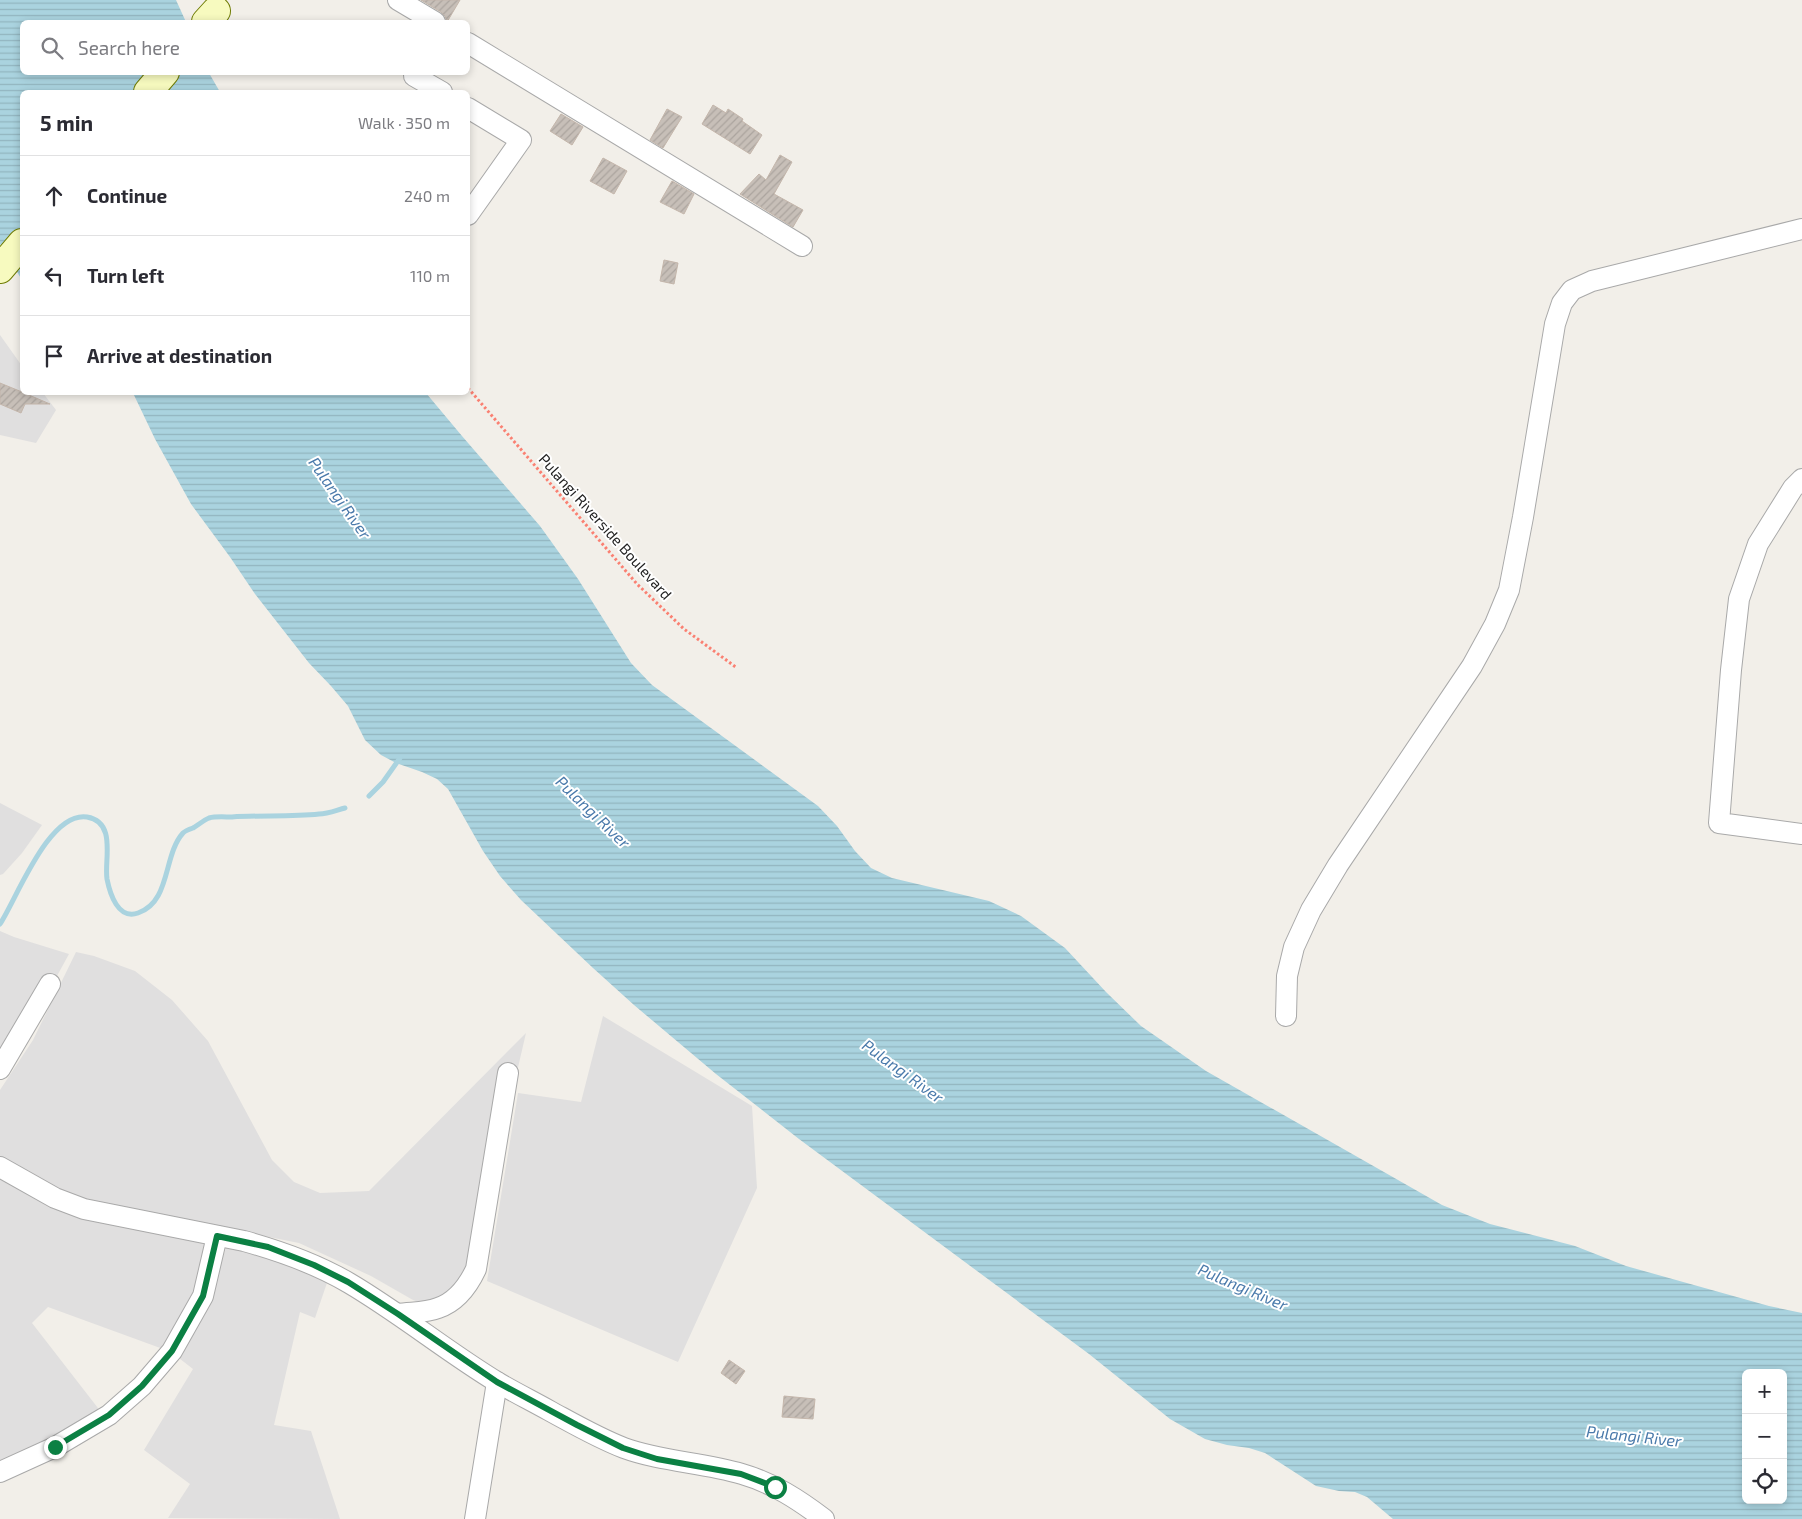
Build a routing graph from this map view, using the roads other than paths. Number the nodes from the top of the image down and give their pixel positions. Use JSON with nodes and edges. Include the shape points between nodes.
{"nodes":[{"id":1,"x":398,"y":0,"type":"edge"},
{"id":2,"x":432,"y":20,"type":"edge"},
{"id":3,"x":470,"y":43,"type":"edge"},
{"id":4,"x":162,"y":75,"type":"edge"},
{"id":5,"x":414,"y":75,"type":"edge"},
{"id":6,"x":150,"y":90,"type":"edge"},
{"id":7,"x":438,"y":90,"type":"edge"},
{"id":8,"x":470,"y":109,"type":"edge"},
{"id":9,"x":470,"y":212,"type":"edge"},
{"id":10,"x":1802,"y":228,"type":"edge"},
{"id":11,"x":20,"y":245,"type":"edge"},
{"id":12,"x":802,"y":246,"type":"dead end"},
{"id":13,"x":0,"y":270,"type":"edge"},
{"id":14,"x":1802,"y":479,"type":"edge"},
{"id":15,"x":1802,"y":834,"type":"edge"},
{"id":16,"x":50,"y":984,"type":"dead end"},
{"id":17,"x":1286,"y":1016,"type":"dead end"},
{"id":18,"x":0,"y":1069,"type":"edge"},
{"id":19,"x":508,"y":1073,"type":"dead end"},
{"id":20,"x":0,"y":1167,"type":"edge"},
{"id":21,"x":217,"y":1236,"type":"junction"},
{"id":22,"x":398,"y":1314,"type":"junction"},
{"id":23,"x":497,"y":1382,"type":"junction"},
{"id":24,"x":0,"y":1472,"type":"edge"},
{"id":25,"x":475,"y":1519,"type":"edge"},
{"id":26,"x":824,"y":1519,"type":"edge"}],
"edges":[{"from":1,"to":2,"type":"street"},
{"from":3,"to":12,"type":"street"},
{"from":4,"to":6,"type":"street"},
{"from":5,"to":7,"type":"street"},
{"from":8,"to":9,"type":"street","via":[[521,140]]},
{"from":10,"to":17,"type":"street","via":[[1592,281],[1572,290],[1562,303],[1555,324],[1509,590],[1472,666],[1311,910],[1294,947],[1287,976]]},
{"from":11,"to":13,"type":"street"},
{"from":14,"to":15,"type":"street","via":[[1758,544],[1739,599],[1719,822]]},
{"from":16,"to":18,"type":"street"},
{"from":19,"to":22,"type":"street","via":[[476,1269],[469,1284],[457,1297],[438,1308]]},
{"from":20,"to":21,"type":"street","via":[[55,1198],[84,1208]]},
{"from":21,"to":22,"type":"street","via":[[268,1247],[314,1265]]},
{"from":21,"to":24,"type":"street","via":[[203,1296],[172,1351],[142,1386],[109,1415],[55,1447]]},
{"from":22,"to":23,"type":"street"},
{"from":23,"to":25,"type":"street"},
{"from":23,"to":26,"type":"street","via":[[623,1448],[657,1459],[741,1474],[799,1500]]}]}
